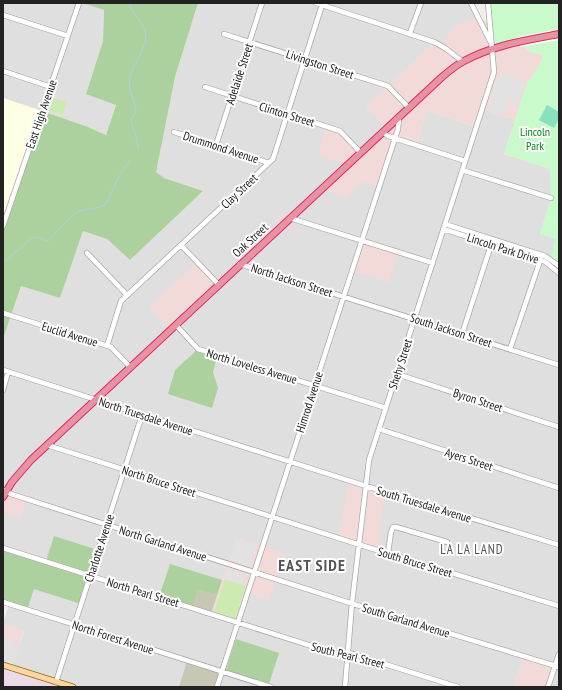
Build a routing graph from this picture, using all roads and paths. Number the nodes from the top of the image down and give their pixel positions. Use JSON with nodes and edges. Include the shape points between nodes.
{"nodes":[{"id":1,"x":79,"y":3,"type":"edge"},
{"id":2,"x":262,"y":3,"type":"edge"},
{"id":3,"x":316,"y":3,"type":"edge"},
{"id":4,"x":421,"y":3,"type":"edge"},
{"id":5,"x":471,"y":3,"type":"edge"},
{"id":6,"x":488,"y":3,"type":"edge"},
{"id":7,"x":322,"y":5,"type":"junction"},
{"id":8,"x":3,"y":15,"type":"edge"},
{"id":9,"x":224,"y":34,"type":"dead end"},
{"id":10,"x":410,"y":34,"type":"junction"},
{"id":11,"x":559,"y":34,"type":"edge"},
{"id":12,"x":68,"y":36,"type":"junction"},
{"id":13,"x":250,"y":42,"type":"junction"},
{"id":14,"x":492,"y":47,"type":"junction"},
{"id":15,"x":305,"y":60,"type":"junction"},
{"id":16,"x":463,"y":62,"type":"junction"},
{"id":17,"x":3,"y":71,"type":"edge"},
{"id":18,"x":51,"y":87,"type":"junction"},
{"id":19,"x":205,"y":87,"type":"dead end"},
{"id":20,"x":232,"y":96,"type":"junction"},
{"id":21,"x":408,"y":107,"type":"junction"},
{"id":22,"x":288,"y":114,"type":"junction"},
{"id":23,"x":399,"y":117,"type":"junction"},
{"id":24,"x":174,"y":132,"type":"dead end"},
{"id":25,"x":382,"y":132,"type":"junction"},
{"id":26,"x":394,"y":138,"type":"junction"},
{"id":27,"x":216,"y":145,"type":"junction"},
{"id":28,"x":360,"y":152,"type":"junction"},
{"id":29,"x":465,"y":161,"type":"junction"},
{"id":30,"x":269,"y":163,"type":"junction"},
{"id":31,"x":462,"y":170,"type":"junction"},
{"id":32,"x":551,"y":198,"type":"dead end"},
{"id":33,"x":290,"y":218,"type":"junction"},
{"id":34,"x":445,"y":224,"type":"junction"},
{"id":35,"x":3,"y":226,"type":"edge"},
{"id":36,"x":443,"y":229,"type":"junction"},
{"id":37,"x":361,"y":241,"type":"junction"},
{"id":38,"x":493,"y":242,"type":"junction"},
{"id":39,"x":181,"y":245,"type":"junction"},
{"id":40,"x":88,"y":253,"type":"dead end"},
{"id":41,"x":542,"y":254,"type":"junction"},
{"id":42,"x":540,"y":260,"type":"junction"},
{"id":43,"x":432,"y":263,"type":"junction"},
{"id":44,"x":240,"y":264,"type":"junction"},
{"id":45,"x":559,"y":266,"type":"edge"},
{"id":46,"x":559,"y":273,"type":"edge"},
{"id":47,"x":218,"y":284,"type":"junction"},
{"id":48,"x":127,"y":295,"type":"junction"},
{"id":49,"x":343,"y":296,"type":"junction"},
{"id":50,"x":3,"y":313,"type":"edge"},
{"id":51,"x":415,"y":318,"type":"junction"},
{"id":52,"x":176,"y":325,"type":"junction"},
{"id":53,"x":462,"y":334,"type":"junction"},
{"id":54,"x":107,"y":346,"type":"junction"},
{"id":55,"x":510,"y":349,"type":"junction"},
{"id":56,"x":559,"y":365,"type":"edge"},
{"id":57,"x":130,"y":367,"type":"junction"},
{"id":58,"x":3,"y":370,"type":"edge"},
{"id":59,"x":8,"y":372,"type":"junction"},
{"id":60,"x":397,"y":374,"type":"junction"},
{"id":61,"x":315,"y":385,"type":"junction"},
{"id":62,"x":3,"y":390,"type":"edge"},
{"id":63,"x":96,"y":400,"type":"junction"},
{"id":64,"x":386,"y":408,"type":"junction"},
{"id":65,"x":142,"y":415,"type":"junction"},
{"id":66,"x":559,"y":427,"type":"edge"},
{"id":67,"x":379,"y":429,"type":"junction"},
{"id":68,"x":47,"y":445,"type":"junction"},
{"id":69,"x":290,"y":462,"type":"junction"},
{"id":70,"x":124,"y":470,"type":"junction"},
{"id":71,"x":366,"y":486,"type":"junction"},
{"id":72,"x":559,"y":488,"type":"edge"},
{"id":73,"x":4,"y":493,"type":"edge"},
{"id":74,"x":272,"y":517,"type":"junction"},
{"id":75,"x":106,"y":525,"type":"junction"},
{"id":76,"x":447,"y":542,"type":"dead end"},
{"id":77,"x":359,"y":545,"type":"junction"},
{"id":78,"x":559,"y":545,"type":"edge"},
{"id":79,"x":3,"y":548,"type":"edge"},
{"id":80,"x":388,"y":554,"type":"junction"},
{"id":81,"x":254,"y":572,"type":"junction"},
{"id":82,"x":90,"y":576,"type":"junction"},
{"id":83,"x":3,"y":602,"type":"edge"},
{"id":84,"x":352,"y":603,"type":"junction"},
{"id":85,"x":559,"y":606,"type":"edge"},
{"id":86,"x":238,"y":622,"type":"junction"},
{"id":87,"x":74,"y":625,"type":"junction"},
{"id":88,"x":348,"y":654,"type":"junction"},
{"id":89,"x":559,"y":654,"type":"edge"},
{"id":90,"x":3,"y":665,"type":"edge"},
{"id":91,"x":557,"y":666,"type":"edge"},
{"id":92,"x":222,"y":672,"type":"junction"},
{"id":93,"x":56,"y":682,"type":"junction"},
{"id":94,"x":73,"y":687,"type":"edge"},
{"id":95,"x":217,"y":687,"type":"edge"},
{"id":96,"x":271,"y":687,"type":"edge"},
{"id":97,"x":345,"y":687,"type":"edge"},
{"id":98,"x":458,"y":687,"type":"edge"},
{"id":99,"x":548,"y":687,"type":"edge"}],
"edges":[{"from":1,"to":12,"type":"street","name":"East High Avenue"},
{"from":2,"to":13,"type":"street","name":"Adelaide Street"},
{"from":3,"to":7,"type":"street"},
{"from":4,"to":10,"type":"street"},
{"from":5,"to":14,"type":"street"},
{"from":6,"to":14,"type":"street"},
{"from":7,"to":10,"type":"street"},
{"from":7,"to":15,"type":"street","name":"Clay Street"},
{"from":8,"to":12,"type":"street"},
{"from":9,"to":13,"type":"street","name":"Livingston Street"},
{"from":10,"to":16,"type":"street","via":[[434,42]]},
{"from":11,"to":14,"type":"highway","name":"Oak Street"},
{"from":12,"to":18,"type":"street","name":"East High Avenue"},
{"from":13,"to":15,"type":"street","name":"Livingston Street"},
{"from":13,"to":20,"type":"street","name":"Adelaide Street"},
{"from":14,"to":16,"type":"highway","name":"Oak Street"},
{"from":14,"to":29,"type":"street","name":"Shehy Street","via":[[494,72]]},
{"from":15,"to":21,"type":"street","name":"Livingston Street","via":[[388,86]]},
{"from":15,"to":22,"type":"street","name":"Clay Street"},
{"from":16,"to":21,"type":"highway","name":"Oak Street"},
{"from":17,"to":18,"type":"street"},
{"from":18,"to":35,"type":"street","name":"East High Avenue"},
{"from":19,"to":20,"type":"street","name":"Clinton Street"},
{"from":20,"to":22,"type":"street","name":"Clinton Street"},
{"from":20,"to":27,"type":"street","name":"Adelaide Street"},
{"from":21,"to":23,"type":"highway","name":"Oak Street"},
{"from":22,"to":28,"type":"street","name":"Clinton Street","via":[[340,131]]},
{"from":22,"to":30,"type":"street","name":"Clay Street","via":[[274,157]]},
{"from":23,"to":25,"type":"highway","name":"Oak Street"},
{"from":23,"to":26,"type":"street","name":"Himrod Avenue"},
{"from":24,"to":27,"type":"street","name":"Drummond Avenue"},
{"from":25,"to":26,"type":"street"},
{"from":25,"to":28,"type":"highway","name":"Oak Street"},
{"from":26,"to":29,"type":"street"},
{"from":26,"to":37,"type":"street","name":"Himrod Avenue"},
{"from":27,"to":30,"type":"street","name":"Drummond Avenue"},
{"from":28,"to":33,"type":"highway","name":"Oak Street"},
{"from":29,"to":31,"type":"street","name":"Shehy Street"},
{"from":30,"to":39,"type":"street","name":"Clay Street"},
{"from":31,"to":32,"type":"street"},
{"from":31,"to":34,"type":"street","name":"Shehy Street"},
{"from":33,"to":37,"type":"street"},
{"from":33,"to":44,"type":"highway","name":"Oak Street"},
{"from":34,"to":36,"type":"street","name":"Shehy Street"},
{"from":34,"to":38,"type":"street","name":"Lincoln Park Drive"},
{"from":36,"to":38,"type":"street","name":"Lincoln Park Drive"},
{"from":36,"to":43,"type":"street","name":"Shehy Street"},
{"from":37,"to":43,"type":"street"},
{"from":37,"to":49,"type":"street","name":"Himrod Avenue"},
{"from":38,"to":41,"type":"street","name":"Lincoln Park Drive"},
{"from":38,"to":42,"type":"street","name":"Lincoln Park Drive"},
{"from":38,"to":53,"type":"street"},
{"from":39,"to":47,"type":"street"},
{"from":39,"to":48,"type":"street","name":"Clay Street"},
{"from":40,"to":48,"type":"street"},
{"from":41,"to":42,"type":"street"},
{"from":41,"to":45,"type":"street","name":"Lincoln Park Drive"},
{"from":42,"to":46,"type":"street","name":"Lincoln Park Drive"},
{"from":42,"to":55,"type":"street"},
{"from":43,"to":51,"type":"street","name":"Shehy Street"},
{"from":44,"to":47,"type":"highway","name":"Oak Street"},
{"from":44,"to":49,"type":"street","name":"North Jackson Street"},
{"from":47,"to":52,"type":"highway","name":"Oak Street"},
{"from":48,"to":54,"type":"street","name":"Clay Street","via":[[121,302]]},
{"from":49,"to":51,"type":"street","name":"South Jackson Street"},
{"from":49,"to":61,"type":"street","name":"Himrod Avenue"},
{"from":50,"to":54,"type":"street","name":"Euclid Avenue"},
{"from":51,"to":53,"type":"street","name":"South Jackson Street"},
{"from":51,"to":60,"type":"street","name":"Shehy Street"},
{"from":52,"to":57,"type":"highway","name":"Oak Street"},
{"from":52,"to":61,"type":"street","name":"North Loveless Avenue","via":[[198,349]]},
{"from":53,"to":55,"type":"street","name":"South Jackson Street"},
{"from":54,"to":57,"type":"street","name":"Euclid Avenue"},
{"from":55,"to":56,"type":"street","name":"South Jackson Street"},
{"from":57,"to":63,"type":"highway","name":"Oak Street"},
{"from":58,"to":59,"type":"street","name":"North Truesdale Avenue"},
{"from":59,"to":62,"type":"street"},
{"from":59,"to":63,"type":"street","name":"North Truesdale Avenue"},
{"from":60,"to":64,"type":"street","name":"Shehy Street"},
{"from":60,"to":66,"type":"street","name":"Byron Street"},
{"from":61,"to":64,"type":"street","name":"North Loveless Avenue"},
{"from":61,"to":69,"type":"street","name":"Himrod Avenue"},
{"from":63,"to":65,"type":"street","name":"North Truesdale Avenue"},
{"from":63,"to":68,"type":"highway","name":"Oak Street"},
{"from":64,"to":67,"type":"street","name":"Shehy Street"},
{"from":65,"to":69,"type":"street","name":"North Truesdale Avenue"},
{"from":65,"to":70,"type":"street","name":"Charlotte Avenue"},
{"from":67,"to":71,"type":"street","name":"Shehy Street","via":[[370,455]]},
{"from":67,"to":72,"type":"street","name":"Ayers Street"},
{"from":68,"to":70,"type":"street","name":"North Bruce Street"},
{"from":68,"to":73,"type":"highway","name":"Oak Street"},
{"from":69,"to":71,"type":"street","name":"South Truesdale Avenue"},
{"from":69,"to":74,"type":"street","name":"Himrod Avenue"},
{"from":70,"to":74,"type":"street","name":"North Bruce Street"},
{"from":70,"to":75,"type":"street","name":"Charlotte Avenue"},
{"from":71,"to":77,"type":"street","name":"Shehy Street"},
{"from":71,"to":78,"type":"street","name":"South Truesdale Avenue"},
{"from":73,"to":75,"type":"street","name":"North Garland Avenue"},
{"from":74,"to":77,"type":"street","name":"South Bruce Street"},
{"from":74,"to":81,"type":"street","name":"Himrod Avenue"},
{"from":75,"to":81,"type":"street","name":"North Garland Avenue"},
{"from":75,"to":82,"type":"street","name":"Charlotte Avenue"},
{"from":76,"to":80,"type":"street","via":[[396,527],[392,529]]},
{"from":77,"to":80,"type":"street","name":"South Bruce Street"},
{"from":77,"to":84,"type":"street","name":"Shehy Street"},
{"from":79,"to":82,"type":"street","name":"North Pearl Street"},
{"from":80,"to":85,"type":"street","name":"South Bruce Street"},
{"from":81,"to":84,"type":"street","name":"South Garland Avenue"},
{"from":81,"to":86,"type":"street","name":"Himrod Avenue"},
{"from":82,"to":86,"type":"street","name":"North Pearl Street"},
{"from":82,"to":87,"type":"street","name":"Charlotte Avenue"},
{"from":83,"to":87,"type":"street","name":"North Forest Avenue"},
{"from":84,"to":88,"type":"street","name":"Shehy Street"},
{"from":84,"to":91,"type":"street","name":"South Garland Avenue"},
{"from":86,"to":88,"type":"street","name":"South Pearl Street","via":[[343,656]]},
{"from":86,"to":92,"type":"street","name":"Himrod Avenue"},
{"from":87,"to":92,"type":"street","name":"North Forest Avenue"},
{"from":87,"to":93,"type":"street","name":"Charlotte Avenue"},
{"from":88,"to":97,"type":"street","name":"Shehy Street"},
{"from":88,"to":98,"type":"street","name":"South Pearl Street"},
{"from":89,"to":91,"type":"street"},
{"from":90,"to":93,"type":"main road"},
{"from":91,"to":99,"type":"street"},
{"from":92,"to":95,"type":"street","name":"Himrod Avenue"},
{"from":92,"to":96,"type":"street","name":"North Forest Avenue"},
{"from":93,"to":94,"type":"main road"}]}
